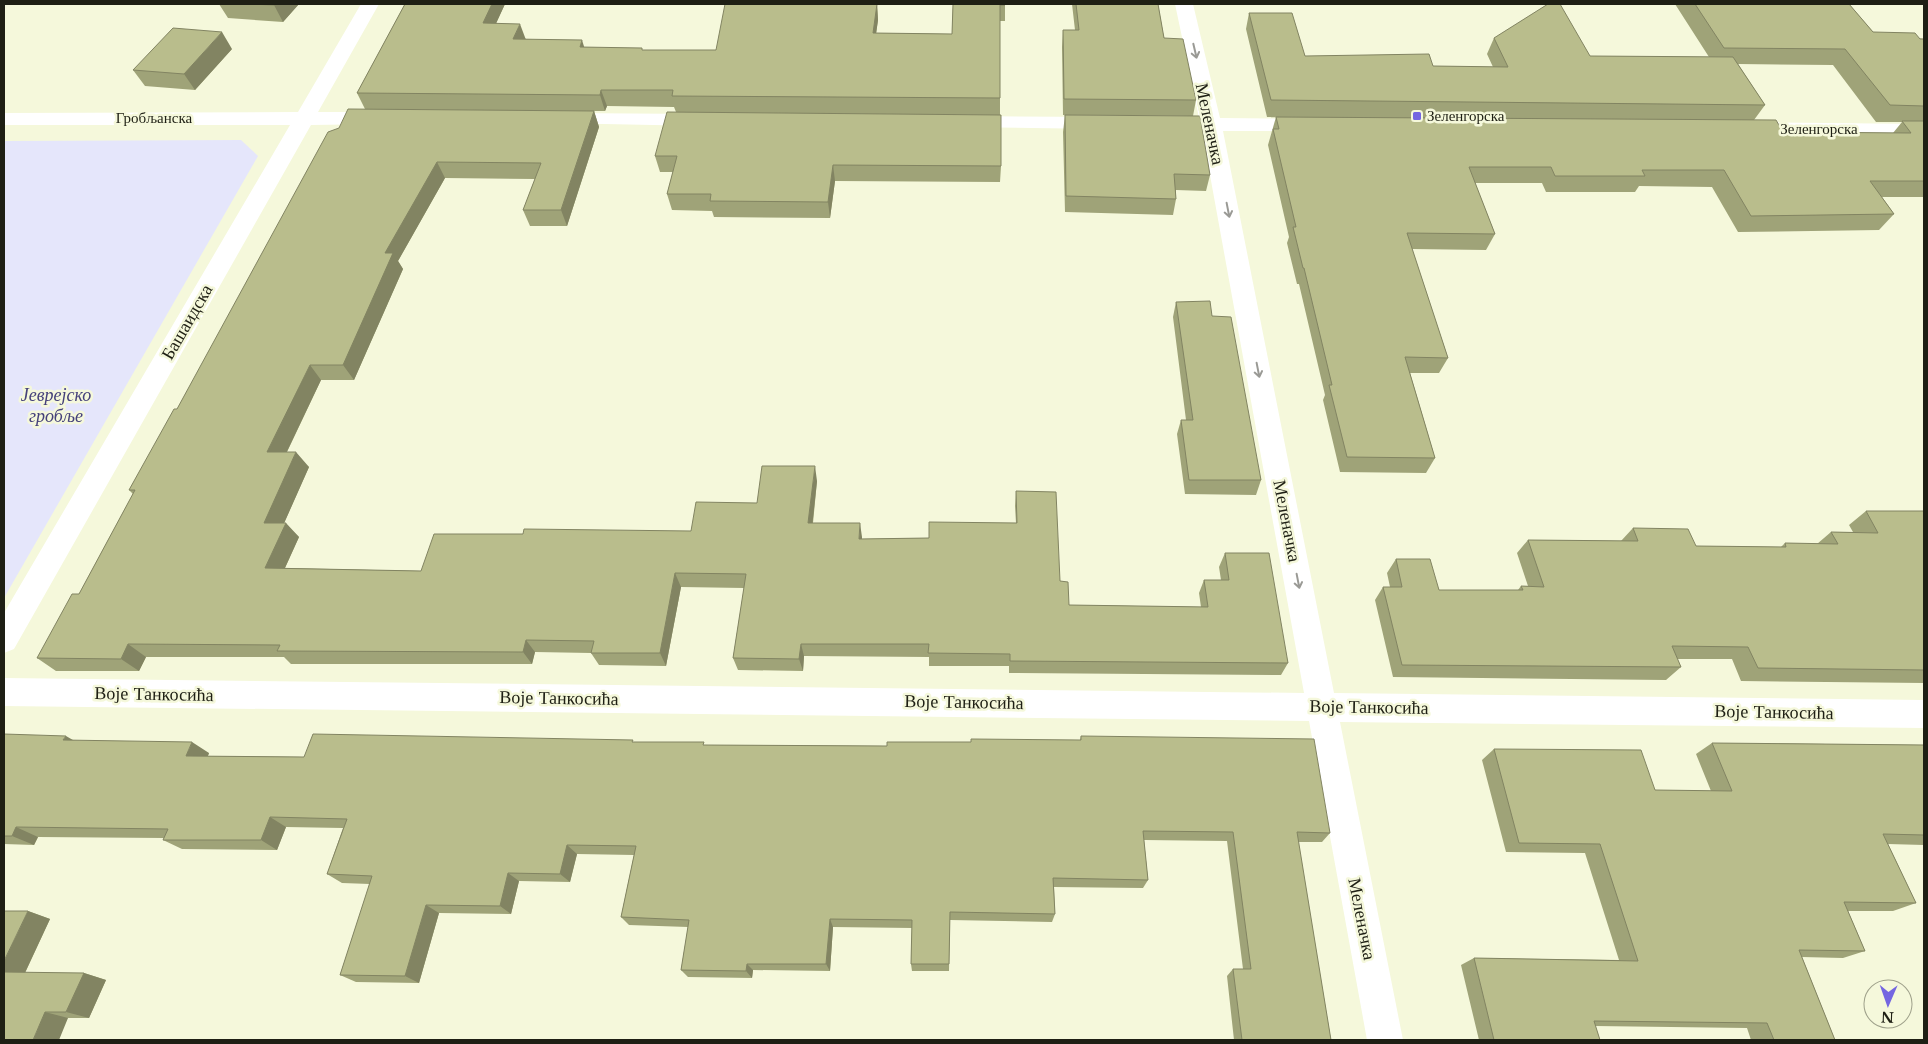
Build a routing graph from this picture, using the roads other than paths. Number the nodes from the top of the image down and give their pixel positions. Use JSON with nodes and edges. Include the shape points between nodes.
{"nodes":[{"id":1,"x":370,"y":4,"type":"edge"},
{"id":2,"x":1184,"y":4,"type":"edge"},
{"id":3,"x":305,"y":118,"type":"junction"},
{"id":4,"x":404,"y":118,"type":"edge"},
{"id":5,"x":4,"y":119,"type":"edge"},
{"id":6,"x":544,"y":119,"type":"edge"},
{"id":7,"x":723,"y":120,"type":"edge"},
{"id":8,"x":942,"y":122,"type":"edge"},
{"id":9,"x":1211,"y":124,"type":"junction"},
{"id":10,"x":1330,"y":125,"type":"edge"},
{"id":11,"x":1726,"y":128,"type":"edge"},
{"id":12,"x":1924,"y":130,"type":"edge"},
{"id":13,"x":4,"y":640,"type":"edge"},
{"id":14,"x":4,"y":692,"type":"edge"},
{"id":15,"x":1322,"y":706,"type":"junction"},
{"id":16,"x":1924,"y":714,"type":"edge"},
{"id":17,"x":1385,"y":1040,"type":"edge"}],
"edges":[{"from":1,"to":3,"type":"street","name":"Башаидска"},
{"from":2,"to":9,"type":"street","name":"Меленачка","one_way":true},
{"from":3,"to":4,"type":"street"},
{"from":3,"to":5,"type":"street","name":"Гробљанска"},
{"from":3,"to":13,"type":"street","name":"Башаидска"},
{"from":6,"to":7,"type":"street"},
{"from":8,"to":9,"type":"street"},
{"from":9,"to":10,"type":"street"},
{"from":9,"to":15,"type":"street","name":"Меленачка","one_way":true},
{"from":11,"to":12,"type":"street","name":"Зеленгорска"},
{"from":14,"to":15,"type":"street","name":"Воје Танкосића"},
{"from":15,"to":16,"type":"street","name":"Воје Танкосића"},
{"from":15,"to":17,"type":"street","name":"Меленачка"}]}
